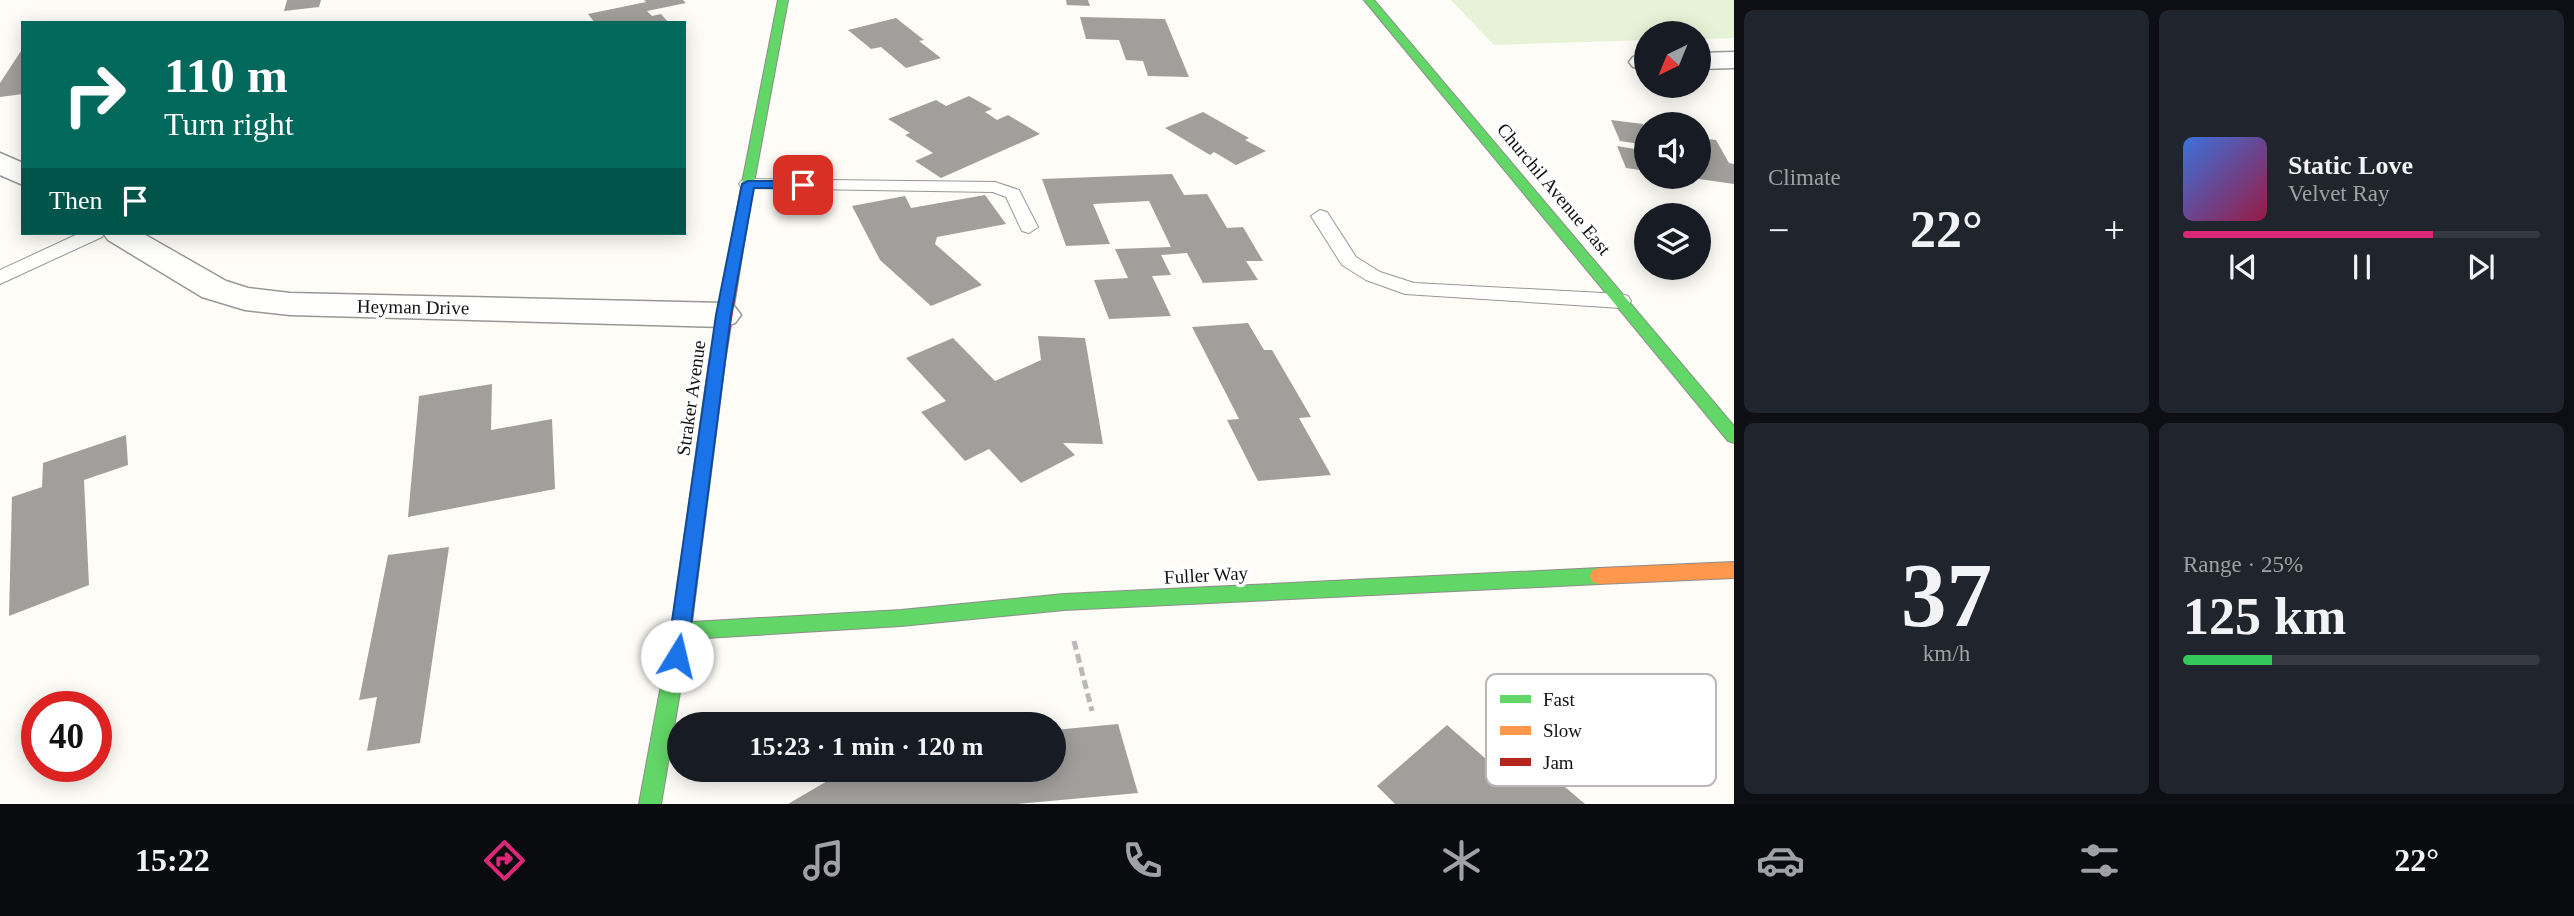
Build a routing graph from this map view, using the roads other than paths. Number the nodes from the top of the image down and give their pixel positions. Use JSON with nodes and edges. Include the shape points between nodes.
{"nodes":[{"id":1,"x":783,"y":0,"type":"edge"},
{"id":2,"x":1369,"y":0,"type":"edge"},
{"id":3,"x":1734,"y":60,"type":"edge"},
{"id":4,"x":1712,"y":61,"type":"edge"},
{"id":5,"x":0,"y":162,"type":"edge"},
{"id":6,"x":21,"y":175,"type":"edge"},
{"id":7,"x":748,"y":184,"type":"junction"},
{"id":8,"x":1320,"y":216,"type":"dead end"},
{"id":9,"x":1029,"y":227,"type":"dead end"},
{"id":10,"x":91,"y":235,"type":"edge"},
{"id":11,"x":122,"y":235,"type":"edge"},
{"id":12,"x":0,"y":278,"type":"edge"},
{"id":13,"x":1620,"y":301,"type":"junction"},
{"id":14,"x":723,"y":315,"type":"junction"},
{"id":15,"x":1734,"y":437,"type":"edge"},
{"id":16,"x":1734,"y":570,"type":"edge"},
{"id":17,"x":681,"y":631,"type":"junction"},
{"id":18,"x":650,"y":804,"type":"edge"}],
"edges":[{"from":1,"to":7,"type":"street","name":"Straker Avenue"},
{"from":2,"to":13,"type":"street","name":"Churchil Avenue East"},
{"from":3,"to":4,"type":"street"},
{"from":5,"to":6,"type":"street"},
{"from":7,"to":9,"type":"lane","via":[[995,187],[1013,194]]},
{"from":7,"to":14,"type":"street","name":"Straker Avenue"},
{"from":8,"to":13,"type":"lane","via":[[1349,261],[1373,276],[1412,289]]},
{"from":10,"to":12,"type":"lane"},
{"from":11,"to":14,"type":"street","name":"Heyman Drive","via":[[214,289],[245,299]]},
{"from":13,"to":15,"type":"street","name":"Churchil Avenue East"},
{"from":14,"to":17,"type":"street","name":"Straker Avenue"},
{"from":16,"to":17,"type":"street","name":"Fuller Way","via":[[1064,603]]},
{"from":17,"to":18,"type":"street","name":"Straker Avenue"}]}
